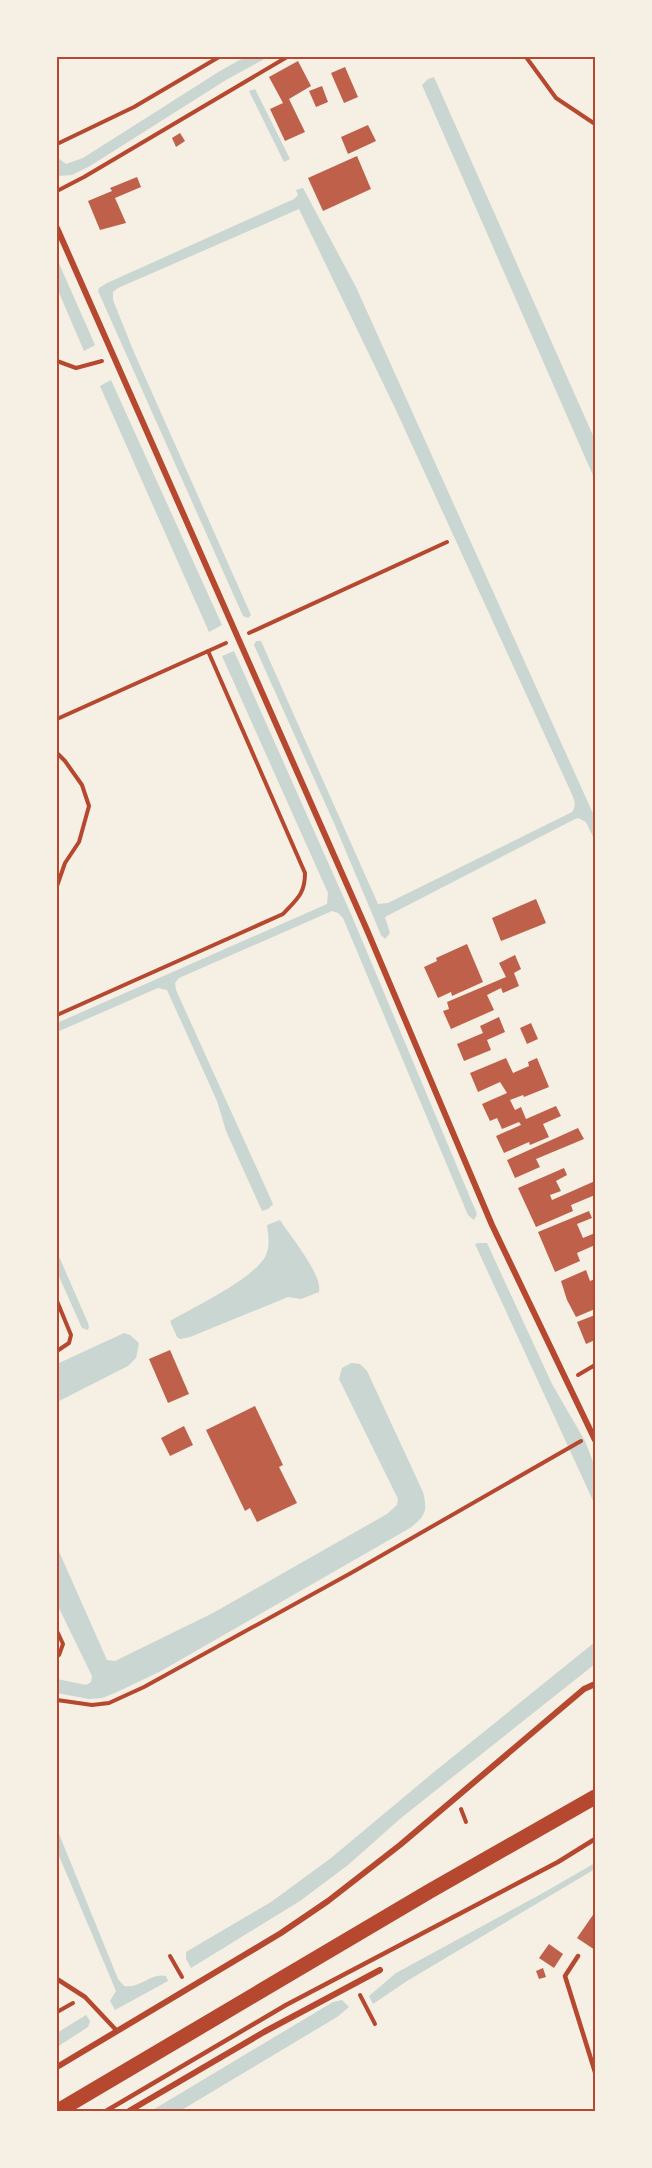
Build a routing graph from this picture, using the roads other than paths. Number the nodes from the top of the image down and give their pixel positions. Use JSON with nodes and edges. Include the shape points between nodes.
{"nodes":[{"id":1,"x":57,"y":228,"type":"edge"},
{"id":2,"x":595,"y":1440,"type":"edge"},
{"id":3,"x":595,"y":1684,"type":"edge"},
{"id":4,"x":595,"y":1797,"type":"edge"},
{"id":5,"x":595,"y":1839,"type":"edge"},
{"id":6,"x":578,"y":1956,"type":"dead end"},
{"id":7,"x":380,"y":1970,"type":"dead end"},
{"id":8,"x":57,"y":1979,"type":"edge"},
{"id":9,"x":117,"y":2031,"type":"junction"},
{"id":10,"x":57,"y":2067,"type":"edge"},
{"id":11,"x":595,"y":2072,"type":"edge"},
{"id":12,"x":58,"y":2111,"type":"edge"},
{"id":13,"x":106,"y":2111,"type":"edge"},
{"id":14,"x":129,"y":2111,"type":"edge"}],
"edges":[{"from":1,"to":2,"type":"street","via":[[492,1225]]},
{"from":3,"to":9,"type":"street","via":[[306,1917]]},
{"from":4,"to":12,"type":"main road"},
{"from":5,"to":13,"type":"lane","via":[[286,2005]]},
{"from":6,"to":11,"type":"lane","via":[[565,1976]]},
{"from":7,"to":14,"type":"street"},
{"from":8,"to":9,"type":"lane","via":[[85,1997]]},
{"from":9,"to":10,"type":"street"}]}
